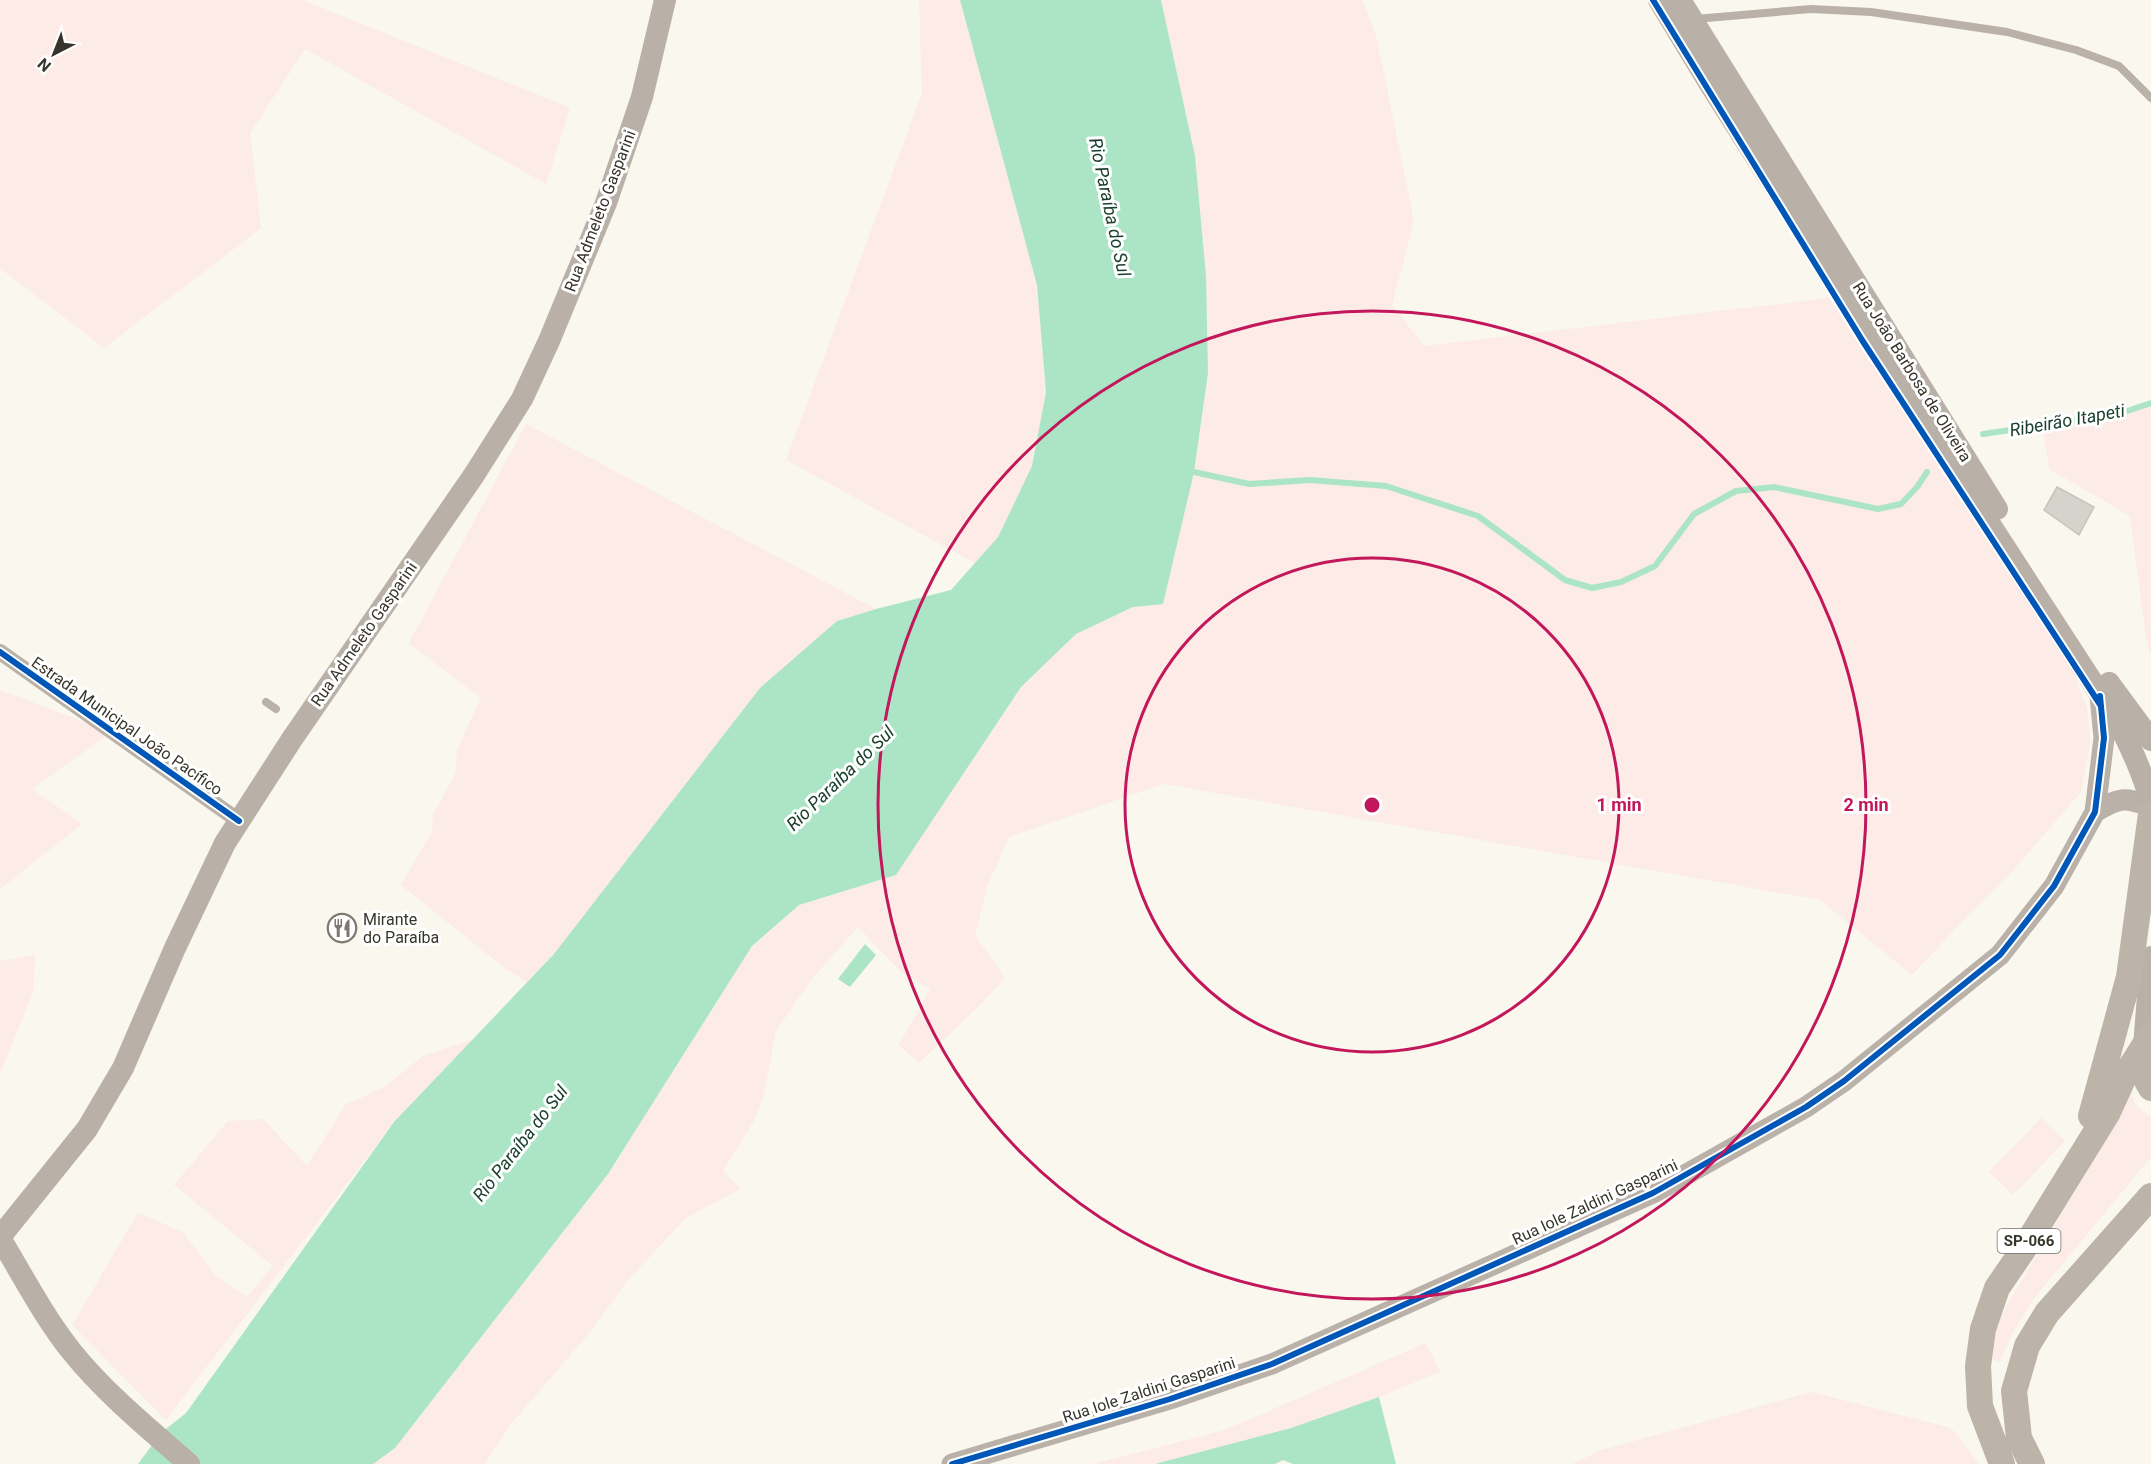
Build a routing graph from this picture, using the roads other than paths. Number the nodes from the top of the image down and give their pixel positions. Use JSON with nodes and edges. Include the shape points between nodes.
{"nodes":[{"id":1,"x":664,"y":0,"type":"edge"},
{"id":2,"x":1659,"y":0,"type":"edge"},
{"id":3,"x":1686,"y":9,"type":"edge"},
{"id":4,"x":2151,"y":98,"type":"edge"},
{"id":5,"x":0,"y":652,"type":"edge"},
{"id":6,"x":2100,"y":696,"type":"junction"},
{"id":7,"x":266,"y":702,"type":"dead end"},
{"id":8,"x":276,"y":709,"type":"dead end"},
{"id":9,"x":2151,"y":740,"type":"edge"},
{"id":10,"x":2151,"y":805,"type":"edge"},
{"id":11,"x":2095,"y":812,"type":"junction"},
{"id":12,"x":2151,"y":814,"type":"edge"},
{"id":13,"x":239,"y":821,"type":"junction"},
{"id":14,"x":2151,"y":957,"type":"edge"},
{"id":15,"x":2147,"y":1041,"type":"edge"},
{"id":16,"x":2151,"y":1088,"type":"edge"},
{"id":17,"x":2076,"y":1164,"type":"junction"},
{"id":18,"x":2151,"y":1196,"type":"edge"},
{"id":19,"x":0,"y":1237,"type":"edge"},
{"id":20,"x":189,"y":1464,"type":"edge"},
{"id":21,"x":952,"y":1464,"type":"edge"},
{"id":22,"x":2002,"y":1464,"type":"edge"},
{"id":23,"x":2032,"y":1464,"type":"edge"}],
"edges":[{"from":1,"to":13,"type":"main road","name":"Rua Admeleto Gasparini","via":[[642,97],[606,203],[522,399]]},
{"from":2,"to":6,"type":"main road","name":"Rua João Barbosa de Oliveira"},
{"from":3,"to":4,"type":"lane","via":[[1871,12],[2007,32],[2119,66]]},
{"from":3,"to":9,"type":"main road","name":"Rua João Barbosa de Oliveira","via":[[2093,661]]},
{"from":5,"to":13,"type":"street","name":"Estrada Municipal João Pacífico"},
{"from":6,"to":10,"type":"main road","name":"Rua João Barbosa de Oliveira","via":[[2134,754]]},
{"from":6,"to":11,"type":"street","name":"Rua Iole Zaldini Gasparini","via":[[2104,738]]},
{"from":7,"to":8,"type":"lane"},
{"from":10,"to":11,"type":"street","via":[[2116,800]]},
{"from":11,"to":21,"type":"street","name":"Rua Iole Zaldini Gasparini","via":[[2054,886],[2000,956],[1844,1081],[1765,1130],[1653,1193],[1272,1364]]},
{"from":12,"to":17,"type":"main road","via":[[2129,977]]},
{"from":13,"to":19,"type":"main road","name":"Rua Admeleto Gasparini","via":[[175,948],[123,1068],[87,1129]]},
{"from":14,"to":15,"type":"main road"},
{"from":15,"to":16,"type":"main road","via":[[2143,1069]]},
{"from":15,"to":17,"type":"main road","number":"SP-066"},
{"from":17,"to":22,"type":"main road","number":"SP-066","via":[[1997,1288],[1983,1329],[1978,1366],[1980,1406]]},
{"from":18,"to":23,"type":"main road","via":[[2047,1313],[2027,1346],[2014,1391],[2019,1438]]},
{"from":19,"to":20,"type":"main road","via":[[73,1353],[128,1411]]}]}
